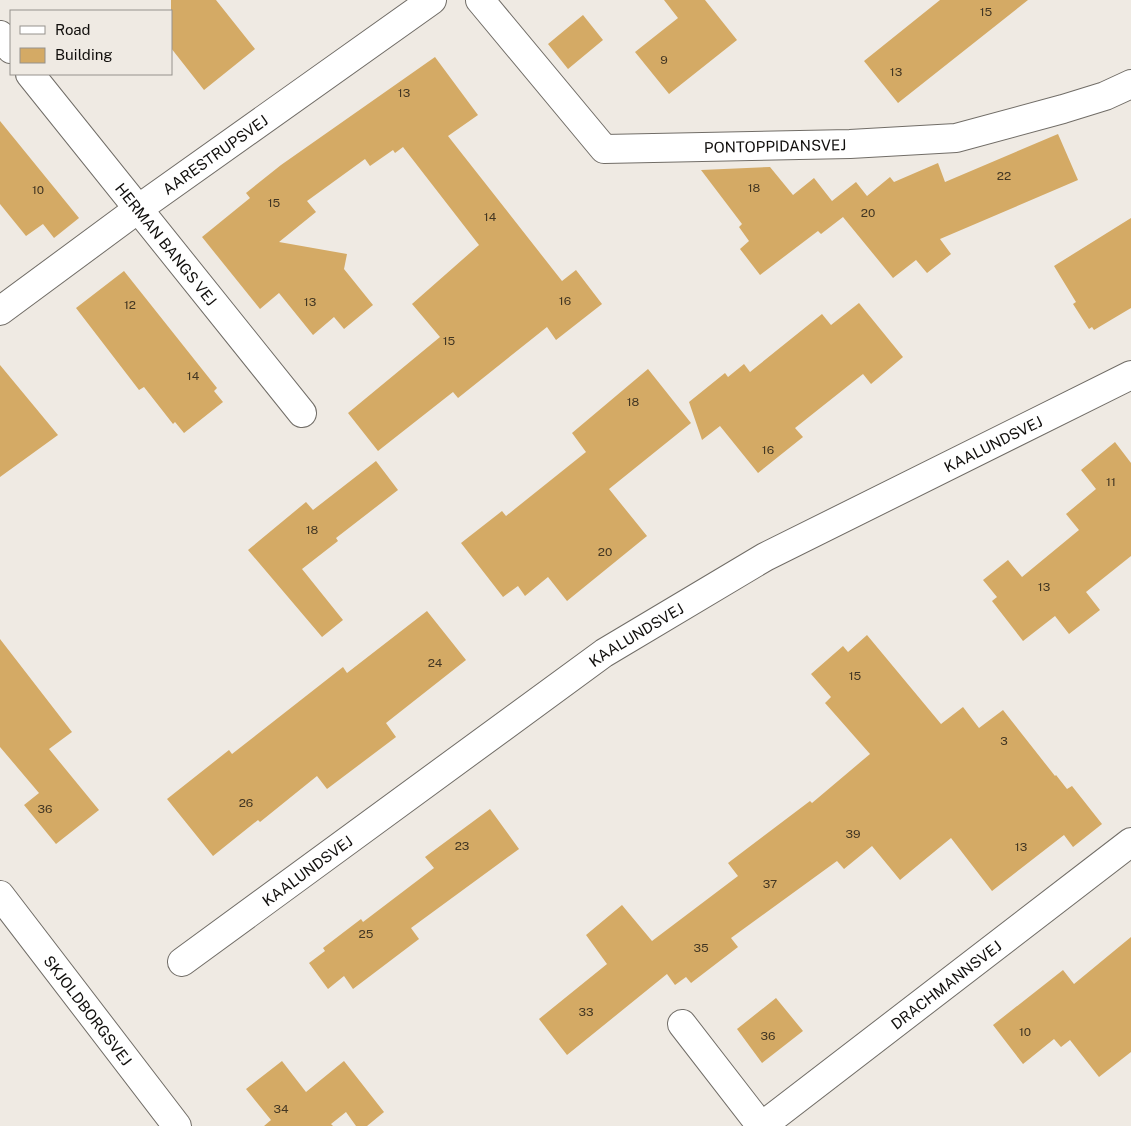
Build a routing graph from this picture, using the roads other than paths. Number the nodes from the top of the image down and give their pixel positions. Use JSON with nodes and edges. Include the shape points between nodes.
{"nodes":[{"id":1,"x":432,"y":0,"type":"edge"},
{"id":2,"x":480,"y":0,"type":"edge"},
{"id":3,"x":0,"y":35,"type":"edge"},
{"id":4,"x":10,"y":49,"type":"edge"},
{"id":5,"x":31,"y":75,"type":"edge"},
{"id":6,"x":1131,"y":84,"type":"edge"},
{"id":7,"x":138,"y":209,"type":"junction"},
{"id":8,"x":0,"y":311,"type":"edge"},
{"id":9,"x":1131,"y":375,"type":"edge"},
{"id":10,"x":302,"y":413,"type":"dead end"},
{"id":11,"x":1131,"y":842,"type":"edge"},
{"id":12,"x":0,"y":895,"type":"edge"},
{"id":13,"x":182,"y":962,"type":"dead end"},
{"id":14,"x":682,"y":1024,"type":"dead end"},
{"id":15,"x":177,"y":1126,"type":"edge"},
{"id":16,"x":761,"y":1126,"type":"edge"}],
"edges":[{"from":1,"to":7,"type":"street","name":"AARESTRUPSVEJ"},
{"from":2,"to":6,"type":"street","name":"PONTOPPIDANSVEJ","via":[[604,149],[850,144],[956,138],[1063,109]]},
{"from":3,"to":4,"type":"street"},
{"from":5,"to":7,"type":"street","name":"HERMAN BANGS VEJ"},
{"from":7,"to":8,"type":"street","name":"AARESTRUPSVEJ"},
{"from":7,"to":10,"type":"street","name":"HERMAN BANGS VEJ"},
{"from":9,"to":13,"type":"street","name":"KAALUNDSVEJ","via":[[765,557],[604,653]]},
{"from":11,"to":16,"type":"street","name":"DRACHMANNSVEJ"},
{"from":12,"to":15,"type":"street","name":"SKJOLDBORGSVEJ"},
{"from":14,"to":16,"type":"street"}]}
